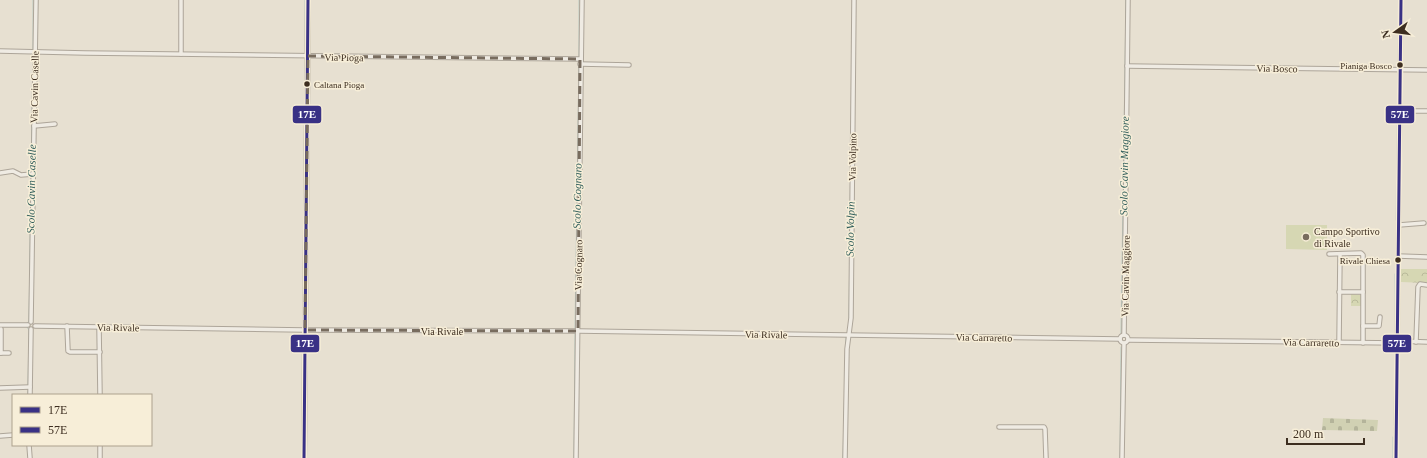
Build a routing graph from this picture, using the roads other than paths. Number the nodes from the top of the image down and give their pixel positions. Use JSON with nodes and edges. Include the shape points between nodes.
{"nodes":[{"id":1,"x":36,"y":0,"type":"edge"},
{"id":2,"x":181,"y":0,"type":"edge"},
{"id":3,"x":308,"y":0,"type":"edge"},
{"id":4,"x":582,"y":0,"type":"edge"},
{"id":5,"x":854,"y":0,"type":"edge"},
{"id":6,"x":1128,"y":0,"type":"edge"},
{"id":7,"x":1401,"y":0,"type":"edge"},
{"id":8,"x":0,"y":51,"type":"edge"},
{"id":9,"x":35,"y":52,"type":"junction"},
{"id":10,"x":181,"y":54,"type":"junction"},
{"id":11,"x":308,"y":56,"type":"junction"},
{"id":12,"x":580,"y":59,"type":"junction"},
{"id":13,"x":580,"y":64,"type":"junction"},
{"id":14,"x":629,"y":65,"type":"dead end"},
{"id":15,"x":1127,"y":66,"type":"junction"},
{"id":16,"x":1400,"y":69,"type":"junction"},
{"id":17,"x":1427,"y":70,"type":"edge"},
{"id":18,"x":1400,"y":111,"type":"junction"},
{"id":19,"x":1427,"y":111,"type":"edge"},
{"id":20,"x":55,"y":124,"type":"dead end"},
{"id":21,"x":34,"y":126,"type":"junction"},
{"id":22,"x":0,"y":173,"type":"edge"},
{"id":23,"x":32,"y":174,"type":"junction"},
{"id":24,"x":1424,"y":223,"type":"dead end"},
{"id":25,"x":1399,"y":225,"type":"junction"},
{"id":26,"x":1329,"y":254,"type":"dead end"},
{"id":27,"x":1340,"y":254,"type":"junction"},
{"id":28,"x":1398,"y":256,"type":"junction"},
{"id":29,"x":1427,"y":257,"type":"edge"},
{"id":30,"x":1427,"y":284,"type":"edge"},
{"id":31,"x":1339,"y":292,"type":"junction"},
{"id":32,"x":1363,"y":292,"type":"junction"},
{"id":33,"x":1380,"y":316,"type":"dead end"},
{"id":34,"x":30,"y":324,"type":"junction"},
{"id":35,"x":35,"y":326,"type":"junction"},
{"id":36,"x":68,"y":326,"type":"junction"},
{"id":37,"x":1363,"y":326,"type":"junction"},
{"id":38,"x":1,"y":327,"type":"edge"},
{"id":39,"x":100,"y":327,"type":"junction"},
{"id":40,"x":31,"y":329,"type":"junction"},
{"id":41,"x":303,"y":330,"type":"junction"},
{"id":42,"x":578,"y":331,"type":"junction"},
{"id":43,"x":847,"y":335,"type":"junction"},
{"id":44,"x":1124,"y":335,"type":"junction"},
{"id":45,"x":1120,"y":339,"type":"junction"},
{"id":46,"x":1128,"y":340,"type":"junction"},
{"id":47,"x":1339,"y":342,"type":"junction"},
{"id":48,"x":1398,"y":342,"type":"junction"},
{"id":49,"x":1416,"y":342,"type":"junction"},
{"id":50,"x":1427,"y":342,"type":"edge"},
{"id":51,"x":1363,"y":343,"type":"junction"},
{"id":52,"x":1124,"y":344,"type":"junction"},
{"id":53,"x":100,"y":352,"type":"junction"},
{"id":54,"x":1,"y":353,"type":"edge"},
{"id":55,"x":9,"y":353,"type":"dead end"},
{"id":56,"x":30,"y":387,"type":"junction"},
{"id":57,"x":0,"y":388,"type":"edge"},
{"id":58,"x":30,"y":394,"type":"edge"},
{"id":59,"x":100,"y":394,"type":"edge"},
{"id":60,"x":999,"y":427,"type":"dead end"},
{"id":61,"x":12,"y":435,"type":"edge"},
{"id":62,"x":0,"y":436,"type":"edge"},
{"id":63,"x":29,"y":446,"type":"edge"},
{"id":64,"x":100,"y":446,"type":"edge"},
{"id":65,"x":30,"y":458,"type":"edge"},
{"id":66,"x":100,"y":458,"type":"edge"},
{"id":67,"x":304,"y":458,"type":"edge"},
{"id":68,"x":576,"y":458,"type":"edge"},
{"id":69,"x":845,"y":458,"type":"edge"},
{"id":70,"x":1046,"y":458,"type":"edge"},
{"id":71,"x":1122,"y":458,"type":"edge"},
{"id":72,"x":1396,"y":458,"type":"edge"}],
"edges":[{"from":1,"to":9,"type":"street","name":"Via Cavin Caselle"},
{"from":2,"to":10,"type":"street"},
{"from":3,"to":11,"type":"main road"},
{"from":4,"to":12,"type":"street","name":"Via Cognaro"},
{"from":5,"to":43,"type":"street","name":"Via Volpino","via":[[851,318]]},
{"from":6,"to":15,"type":"street","name":"Via Cavin Maggiore"},
{"from":7,"to":16,"type":"street"},
{"from":8,"to":9,"type":"street","name":"Via Pioga"},
{"from":9,"to":10,"type":"street","name":"Via Pioga"},
{"from":9,"to":21,"type":"street","name":"Via Cavin Caselle"},
{"from":10,"to":11,"type":"street","name":"Via Pioga"},
{"from":11,"to":12,"type":"street","name":"Via Pioga"},
{"from":11,"to":41,"type":"main road"},
{"from":12,"to":13,"type":"street","name":"Via Cognaro"},
{"from":13,"to":14,"type":"street"},
{"from":13,"to":42,"type":"street","name":"Via Cognaro"},
{"from":15,"to":16,"type":"street","name":"Via Bosco"},
{"from":15,"to":44,"type":"street","name":"Via Cavin Maggiore"},
{"from":16,"to":17,"type":"street","name":"Via Bosco"},
{"from":16,"to":18,"type":"street"},
{"from":18,"to":19,"type":"street"},
{"from":18,"to":25,"type":"street"},
{"from":20,"to":21,"type":"street"},
{"from":21,"to":23,"type":"street","name":"Via Cavin Caselle"},
{"from":22,"to":23,"type":"street","via":[[13,171],[21,175]]},
{"from":23,"to":34,"type":"street","name":"Via Cavin Caselle"},
{"from":24,"to":25,"type":"street"},
{"from":25,"to":28,"type":"street"},
{"from":26,"to":27,"type":"street"},
{"from":27,"to":31,"type":"street"},
{"from":27,"to":32,"type":"street","via":[[1363,254]]},
{"from":28,"to":29,"type":"street"},
{"from":28,"to":48,"type":"street"},
{"from":30,"to":49,"type":"street","via":[[1420,284],[1418,287]]},
{"from":31,"to":32,"type":"street"},
{"from":31,"to":47,"type":"street"},
{"from":32,"to":37,"type":"street"},
{"from":33,"to":37,"type":"street","via":[[1379,326]]},
{"from":34,"to":35,"type":"street","via":[[33,323]]},
{"from":34,"to":38,"type":"street"},
{"from":34,"to":40,"type":"street","via":[[28,328]]},
{"from":35,"to":36,"type":"street","name":"Via Rivale"},
{"from":35,"to":40,"type":"street"},
{"from":36,"to":39,"type":"street","name":"Via Rivale"},
{"from":36,"to":53,"type":"street","via":[[68,351]]},
{"from":37,"to":51,"type":"street"},
{"from":38,"to":54,"type":"street"},
{"from":39,"to":41,"type":"street","name":"Via Rivale"},
{"from":39,"to":53,"type":"street"},
{"from":40,"to":56,"type":"street"},
{"from":41,"to":42,"type":"street","name":"Via Rivale"},
{"from":41,"to":67,"type":"main road"},
{"from":42,"to":43,"type":"street","name":"Via Rivale"},
{"from":42,"to":68,"type":"street","name":"Via Cognaro"},
{"from":43,"to":45,"type":"street","name":"Via Carraretto"},
{"from":43,"to":69,"type":"street","name":"Via Volpino"},
{"from":44,"to":45,"type":"street"},
{"from":44,"to":46,"type":"street"},
{"from":45,"to":52,"type":"street"},
{"from":46,"to":47,"type":"street","name":"Via Carraretto"},
{"from":46,"to":52,"type":"street"},
{"from":47,"to":51,"type":"street","name":"Via Carraretto"},
{"from":48,"to":49,"type":"street","name":"Via Carraretto"},
{"from":48,"to":51,"type":"street","name":"Via Carraretto"},
{"from":48,"to":72,"type":"street"},
{"from":49,"to":50,"type":"street","name":"Via Carraretto"},
{"from":52,"to":71,"type":"street"},
{"from":53,"to":59,"type":"street"},
{"from":54,"to":55,"type":"street"},
{"from":56,"to":57,"type":"street"},
{"from":56,"to":58,"type":"street"},
{"from":60,"to":70,"type":"street","via":[[1044,427]]},
{"from":61,"to":62,"type":"street"},
{"from":63,"to":65,"type":"street"},
{"from":64,"to":66,"type":"street"}]}
